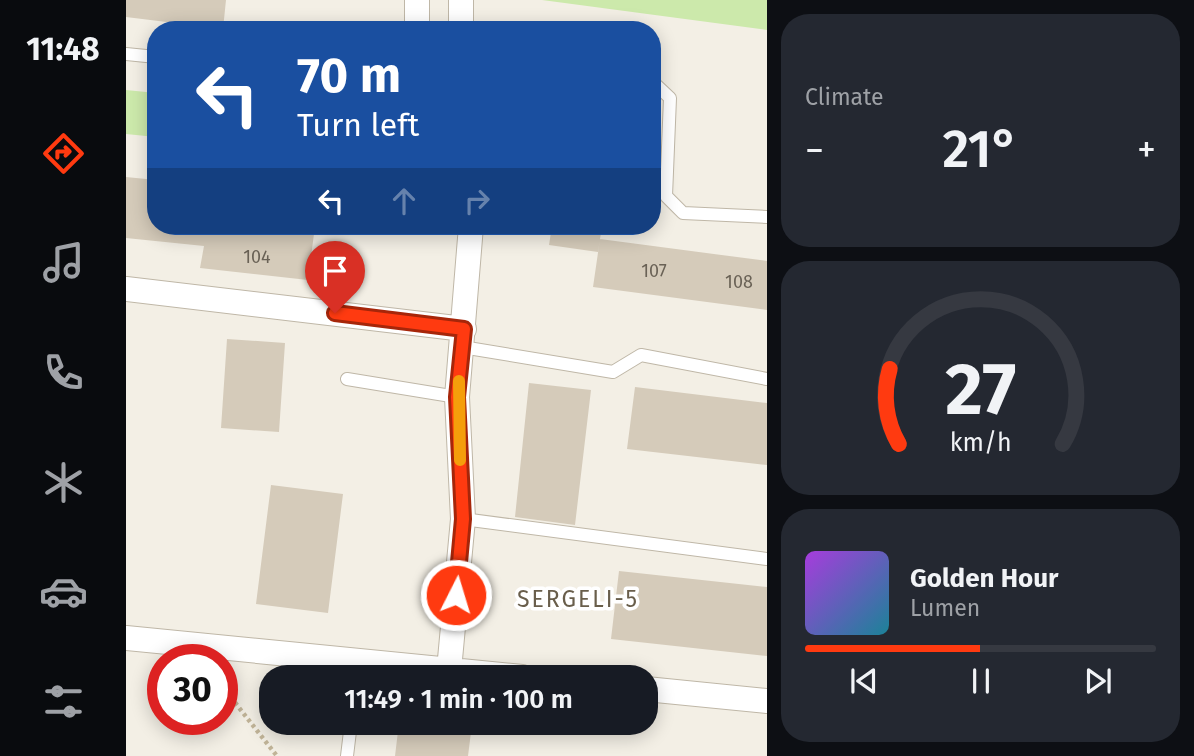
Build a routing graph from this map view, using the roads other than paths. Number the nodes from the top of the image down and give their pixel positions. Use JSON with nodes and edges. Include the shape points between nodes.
{"nodes":[{"id":1,"x":417,"y":0,"type":"edge"},
{"id":2,"x":461,"y":0,"type":"edge"},
{"id":3,"x":417,"y":21,"type":"edge"},
{"id":4,"x":461,"y":21,"type":"edge"},
{"id":5,"x":126,"y":54,"type":"edge"},
{"id":6,"x":147,"y":56,"type":"edge"},
{"id":7,"x":661,"y":90,"type":"edge"},
{"id":8,"x":767,"y":217,"type":"edge"},
{"id":9,"x":470,"y":235,"type":"edge"},
{"id":10,"x":126,"y":289,"type":"edge"},
{"id":11,"x":126,"y":294,"type":"edge"},
{"id":12,"x":463,"y":338,"type":"junction"},
{"id":13,"x":346,"y":379,"type":"dead end"},
{"id":14,"x":767,"y":379,"type":"edge"},
{"id":15,"x":457,"y":397,"type":"junction"},
{"id":16,"x":463,"y":519,"type":"junction"},
{"id":17,"x":767,"y":559,"type":"edge"},
{"id":18,"x":126,"y":638,"type":"edge"},
{"id":19,"x":327,"y":665,"type":"edge"},
{"id":20,"x":449,"y":665,"type":"edge"},
{"id":21,"x":658,"y":690,"type":"edge"},
{"id":22,"x":767,"y":701,"type":"edge"},
{"id":23,"x":350,"y":735,"type":"edge"},
{"id":24,"x":347,"y":756,"type":"edge"}],
"edges":[{"from":1,"to":3,"type":"street"},
{"from":2,"to":4,"type":"street"},
{"from":5,"to":6,"type":"lane"},
{"from":7,"to":8,"type":"lane","via":[[670,98],[666,196],[683,213]]},
{"from":9,"to":12,"type":"street"},
{"from":10,"to":11,"type":"lane"},
{"from":10,"to":12,"type":"street"},
{"from":12,"to":14,"type":"lane","via":[[613,372],[641,355]]},
{"from":12,"to":15,"type":"street"},
{"from":13,"to":15,"type":"lane"},
{"from":15,"to":16,"type":"street"},
{"from":16,"to":17,"type":"lane"},
{"from":16,"to":20,"type":"street"},
{"from":18,"to":19,"type":"street"},
{"from":21,"to":22,"type":"street"},
{"from":23,"to":24,"type":"lane"}]}
